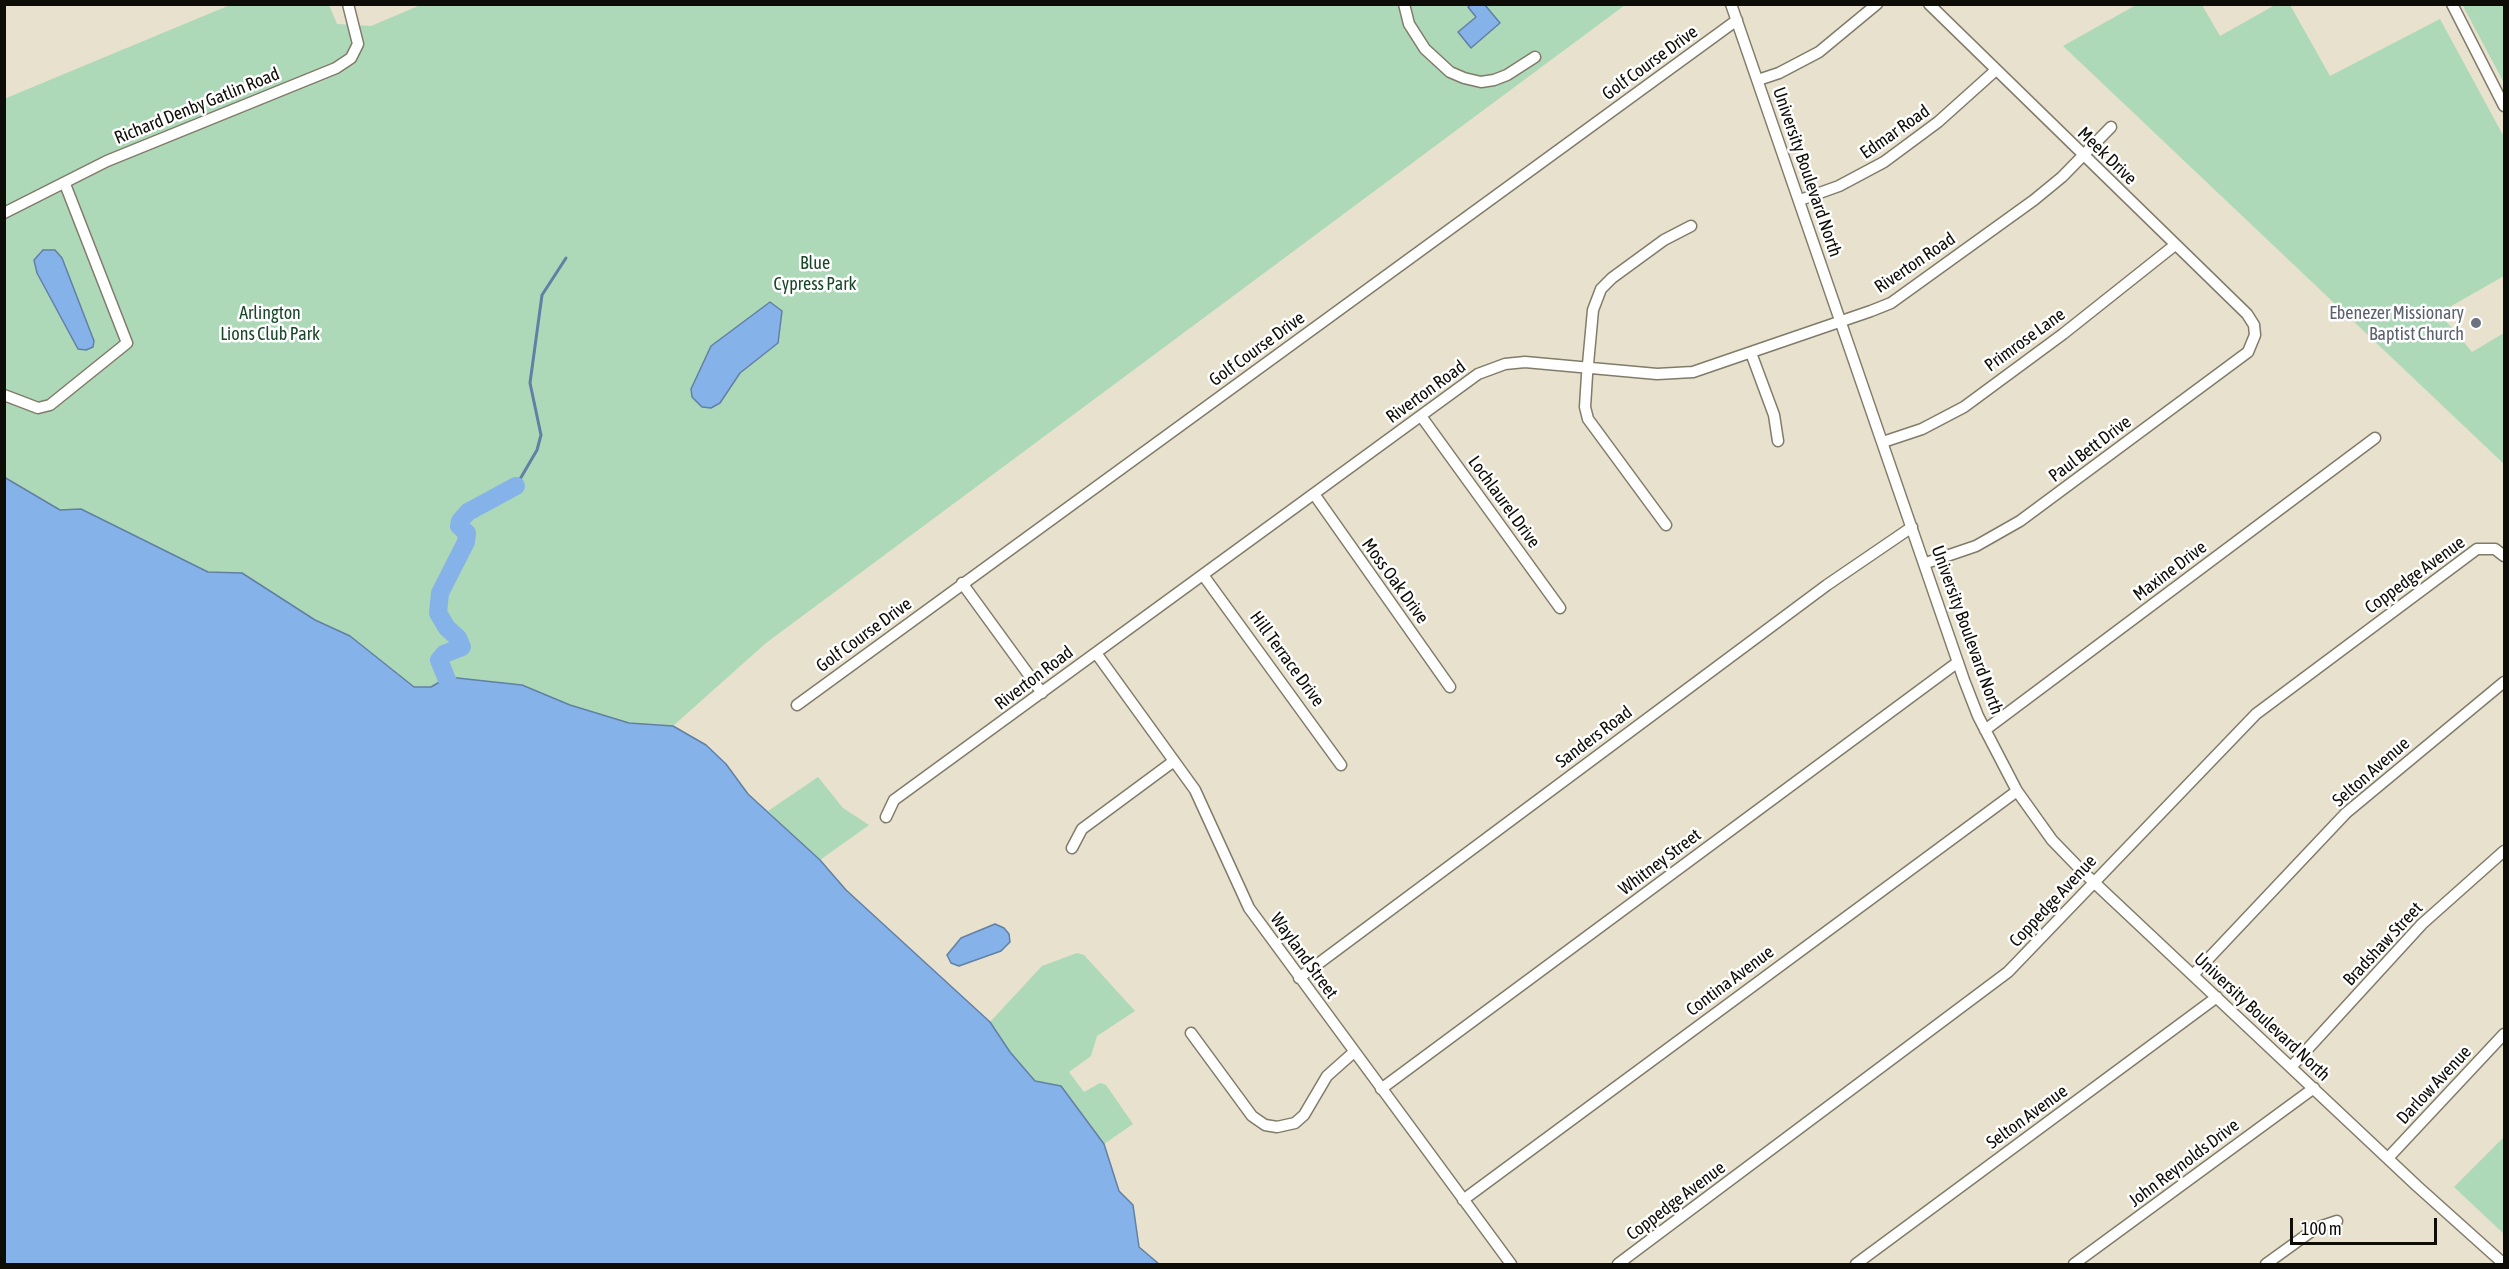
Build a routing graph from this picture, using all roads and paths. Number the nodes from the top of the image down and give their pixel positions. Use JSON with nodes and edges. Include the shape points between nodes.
{"nodes":[{"id":1,"x":348,"y":4,"type":"edge"},
{"id":2,"x":1404,"y":4,"type":"edge"},
{"id":3,"x":1731,"y":4,"type":"edge"},
{"id":4,"x":1877,"y":4,"type":"edge"},
{"id":5,"x":1929,"y":4,"type":"edge"},
{"id":6,"x":2452,"y":4,"type":"edge"},
{"id":7,"x":1737,"y":20,"type":"junction"},
{"id":8,"x":1535,"y":57,"type":"dead end"},
{"id":9,"x":1996,"y":70,"type":"junction"},
{"id":10,"x":1758,"y":80,"type":"junction"},
{"id":11,"x":2505,"y":106,"type":"edge"},
{"id":12,"x":2111,"y":127,"type":"dead end"},
{"id":13,"x":2083,"y":155,"type":"junction"},
{"id":14,"x":65,"y":184,"type":"junction"},
{"id":15,"x":1800,"y":200,"type":"junction"},
{"id":16,"x":4,"y":213,"type":"edge"},
{"id":17,"x":1691,"y":226,"type":"dead end"},
{"id":18,"x":2175,"y":245,"type":"junction"},
{"id":19,"x":1841,"y":321,"type":"junction"},
{"id":20,"x":2255,"y":335,"type":"joint"},
{"id":21,"x":1751,"y":353,"type":"junction"},
{"id":22,"x":1588,"y":367,"type":"junction"},
{"id":23,"x":4,"y":395,"type":"edge"},
{"id":24,"x":1421,"y":416,"type":"junction"},
{"id":25,"x":2375,"y":438,"type":"dead end"},
{"id":26,"x":1778,"y":441,"type":"dead end"},
{"id":27,"x":1883,"y":442,"type":"junction"},
{"id":28,"x":1314,"y":494,"type":"junction"},
{"id":29,"x":1666,"y":525,"type":"dead end"},
{"id":30,"x":1912,"y":527,"type":"junction"},
{"id":31,"x":2500,"y":552,"type":"edge"},
{"id":32,"x":1926,"y":563,"type":"junction"},
{"id":33,"x":1203,"y":574,"type":"junction"},
{"id":34,"x":962,"y":583,"type":"junction"},
{"id":35,"x":1560,"y":608,"type":"dead end"},
{"id":36,"x":1096,"y":653,"type":"junction"},
{"id":37,"x":1958,"y":662,"type":"junction"},
{"id":38,"x":2505,"y":682,"type":"edge"},
{"id":39,"x":1450,"y":687,"type":"dead end"},
{"id":40,"x":1042,"y":693,"type":"junction"},
{"id":41,"x":797,"y":705,"type":"dead end"},
{"id":42,"x":1985,"y":730,"type":"junction"},
{"id":43,"x":1174,"y":761,"type":"junction"},
{"id":44,"x":1341,"y":765,"type":"dead end"},
{"id":45,"x":2017,"y":790,"type":"junction"},
{"id":46,"x":886,"y":817,"type":"dead end"},
{"id":47,"x":1072,"y":848,"type":"dead end"},
{"id":48,"x":2505,"y":851,"type":"edge"},
{"id":49,"x":2094,"y":882,"type":"junction"},
{"id":50,"x":2193,"y":975,"type":"junction"},
{"id":51,"x":1299,"y":978,"type":"junction"},
{"id":52,"x":2217,"y":998,"type":"junction"},
{"id":53,"x":1191,"y":1033,"type":"dead end"},
{"id":54,"x":2505,"y":1034,"type":"edge"},
{"id":55,"x":1353,"y":1052,"type":"junction"},
{"id":56,"x":2292,"y":1066,"type":"junction"},
{"id":57,"x":2314,"y":1088,"type":"junction"},
{"id":58,"x":1382,"y":1089,"type":"junction"},
{"id":59,"x":2388,"y":1158,"type":"junction"},
{"id":60,"x":1463,"y":1200,"type":"junction"},
{"id":61,"x":2337,"y":1221,"type":"dead end"},
{"id":62,"x":1511,"y":1264,"type":"edge"},
{"id":63,"x":1618,"y":1264,"type":"edge"},
{"id":64,"x":1856,"y":1264,"type":"edge"},
{"id":65,"x":2074,"y":1264,"type":"edge"},
{"id":66,"x":2266,"y":1264,"type":"edge"},
{"id":67,"x":2505,"y":1264,"type":"edge"}],
"edges":[{"from":1,"to":14,"type":"street","name":"Richard Denby Gatlin Road","via":[[358,45],[344,63],[140,146]]},
{"from":2,"to":8,"type":"street","via":[[1409,24],[1425,49],[1450,72],[1464,78],[1481,82],[1507,75]]},
{"from":3,"to":7,"type":"street","name":"University Boulevard North"},
{"from":4,"to":10,"type":"street","via":[[1819,52]]},
{"from":5,"to":9,"type":"street","name":"Meek Drive"},
{"from":6,"to":11,"type":"street"},
{"from":7,"to":10,"type":"street","name":"University Boulevard North"},
{"from":7,"to":34,"type":"street","name":"Golf Course Drive"},
{"from":9,"to":13,"type":"street","name":"Meek Drive"},
{"from":9,"to":15,"type":"street","name":"Edmar Road","via":[[1938,122],[1884,162],[1839,186]]},
{"from":10,"to":15,"type":"street","name":"University Boulevard North"},
{"from":12,"to":13,"type":"street","name":"Riverton Road"},
{"from":13,"to":18,"type":"street","name":"Meek Drive"},
{"from":13,"to":19,"type":"street","name":"Riverton Road","via":[[2034,200],[1891,303]]},
{"from":14,"to":16,"type":"street","name":"Richard Denby Gatlin Road"},
{"from":14,"to":23,"type":"street","via":[[127,342],[50,405],[38,408]]},
{"from":15,"to":19,"type":"street","name":"University Boulevard North"},
{"from":17,"to":22,"type":"street","via":[[1664,240],[1601,290],[1593,310]]},
{"from":18,"to":20,"type":"street","name":"Meek Drive","via":[[2247,314]]},
{"from":18,"to":27,"type":"street","name":"Primrose Lane","via":[[1964,407],[1922,429]]},
{"from":19,"to":21,"type":"street","name":"Riverton Road"},
{"from":19,"to":27,"type":"street","name":"University Boulevard North"},
{"from":20,"to":32,"type":"street","name":"Paul Bett Drive","via":[[2248,352],[2020,521],[1976,546]]},
{"from":21,"to":22,"type":"street","name":"Riverton Road","via":[[1674,374]]},
{"from":21,"to":26,"type":"street","via":[[1774,415]]},
{"from":22,"to":24,"type":"street","name":"Riverton Road","via":[[1525,362],[1497,367],[1469,380]]},
{"from":22,"to":29,"type":"street","via":[[1588,419]]},
{"from":24,"to":28,"type":"street","name":"Riverton Road"},
{"from":24,"to":35,"type":"street","name":"Lochlaurel Drive"},
{"from":25,"to":42,"type":"street","name":"Maxine Drive"},
{"from":27,"to":30,"type":"street","name":"University Boulevard North"},
{"from":28,"to":33,"type":"street","name":"Riverton Road"},
{"from":28,"to":39,"type":"street","name":"Moss Oak Drive"},
{"from":30,"to":32,"type":"street","name":"University Boulevard North"},
{"from":30,"to":51,"type":"street","name":"Sanders Road","via":[[1827,585]]},
{"from":31,"to":49,"type":"street","name":"Coppedge Avenue","via":[[2477,549],[2256,714]]},
{"from":32,"to":37,"type":"street","name":"University Boulevard North"},
{"from":33,"to":36,"type":"street","name":"Riverton Road"},
{"from":33,"to":44,"type":"street","name":"Hill Terrace Drive"},
{"from":34,"to":40,"type":"street"},
{"from":34,"to":41,"type":"street","name":"Golf Course Drive"},
{"from":36,"to":40,"type":"street","name":"Riverton Road"},
{"from":36,"to":43,"type":"street","name":"Wayland Street"},
{"from":37,"to":42,"type":"street","name":"University Boulevard North"},
{"from":37,"to":58,"type":"street","name":"Whitney Street"},
{"from":38,"to":50,"type":"street","name":"Selton Avenue","via":[[2346,813]]},
{"from":40,"to":46,"type":"street","name":"Riverton Road","via":[[894,800]]},
{"from":42,"to":45,"type":"street","name":"University Boulevard North"},
{"from":43,"to":47,"type":"street","via":[[1082,829]]},
{"from":43,"to":51,"type":"street","name":"Wayland Street","via":[[1206,809],[1249,908]]},
{"from":45,"to":49,"type":"street","name":"University Boulevard North","via":[[2052,840]]},
{"from":45,"to":60,"type":"street","name":"Contina Avenue"},
{"from":48,"to":56,"type":"street","name":"Bradshaw Street","via":[[2422,924]]},
{"from":49,"to":50,"type":"street","name":"University Boulevard North"},
{"from":49,"to":63,"type":"street","name":"Coppedge Avenue","via":[[2047,934],[1986,991]]},
{"from":50,"to":52,"type":"street","name":"University Boulevard North"},
{"from":51,"to":55,"type":"street","name":"Wayland Street"},
{"from":52,"to":56,"type":"street","name":"University Boulevard North"},
{"from":52,"to":64,"type":"street","name":"Selton Avenue"},
{"from":53,"to":55,"type":"street","via":[[1252,1116],[1265,1125],[1277,1127],[1295,1123],[1304,1115],[1327,1076]]},
{"from":54,"to":59,"type":"street","name":"Darlow Avenue"},
{"from":55,"to":58,"type":"street","name":"Wayland Street"},
{"from":56,"to":57,"type":"street","name":"University Boulevard North"},
{"from":57,"to":59,"type":"street","name":"University Boulevard North"},
{"from":57,"to":65,"type":"street","name":"John Reynolds Drive"},
{"from":58,"to":60,"type":"street","name":"Wayland Street"},
{"from":59,"to":67,"type":"street","name":"University Boulevard North"},
{"from":60,"to":62,"type":"street","name":"Wayland Street"},
{"from":61,"to":66,"type":"street","via":[[2316,1228]]}]}
